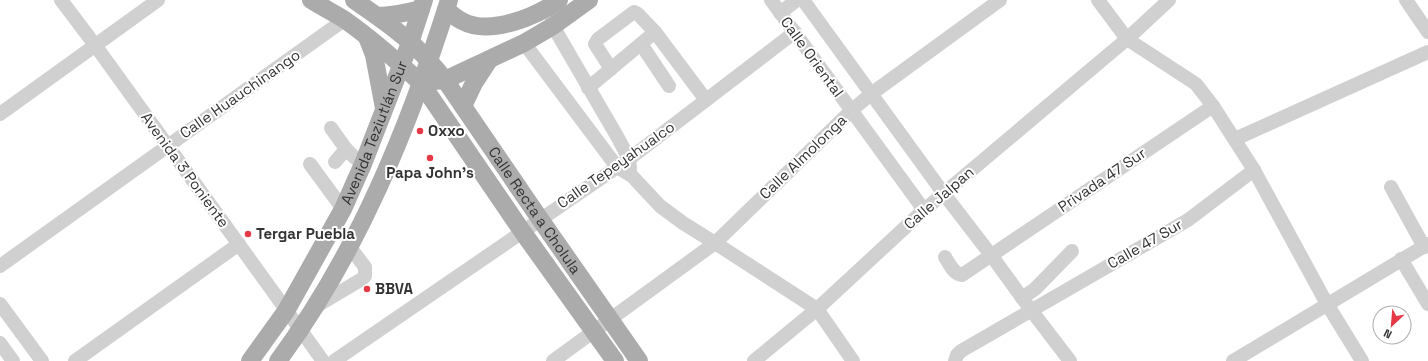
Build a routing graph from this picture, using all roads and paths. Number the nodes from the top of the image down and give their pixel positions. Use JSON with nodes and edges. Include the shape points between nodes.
{"nodes":[{"id":1,"x":61,"y":0,"type":"edge"},
{"id":2,"x":158,"y":0,"type":"edge"},
{"id":3,"x":311,"y":0,"type":"edge"},
{"id":4,"x":354,"y":0,"type":"edge"},
{"id":5,"x":589,"y":0,"type":"edge"},
{"id":6,"x":771,"y":0,"type":"edge"},
{"id":7,"x":797,"y":0,"type":"edge"},
{"id":8,"x":803,"y":0,"type":"edge"},
{"id":9,"x":1000,"y":0,"type":"edge"},
{"id":10,"x":1098,"y":0,"type":"edge"},
{"id":11,"x":1169,"y":0,"type":"edge"},
{"id":12,"x":1406,"y":0,"type":"edge"},
{"id":13,"x":555,"y":3,"type":"edge"},
{"id":14,"x":423,"y":4,"type":"edge"},
{"id":15,"x":448,"y":5,"type":"edge"},
{"id":16,"x":780,"y":13,"type":"junction"},
{"id":17,"x":377,"y":16,"type":"junction"},
{"id":18,"x":344,"y":20,"type":"junction"},
{"id":19,"x":553,"y":26,"type":"junction"},
{"id":20,"x":655,"y":32,"type":"junction"},
{"id":21,"x":795,"y":32,"type":"junction"},
{"id":22,"x":1428,"y":32,"type":"edge"},
{"id":23,"x":367,"y":37,"type":"junction"},
{"id":24,"x":1127,"y":39,"type":"junction"},
{"id":25,"x":410,"y":43,"type":"junction"},
{"id":26,"x":524,"y":43,"type":"junction"},
{"id":27,"x":641,"y":44,"type":"junction"},
{"id":28,"x":95,"y":45,"type":"junction"},
{"id":29,"x":1428,"y":52,"type":"edge"},
{"id":30,"x":429,"y":60,"type":"junction"},
{"id":31,"x":489,"y":60,"type":"junction"},
{"id":32,"x":401,"y":64,"type":"junction"},
{"id":33,"x":611,"y":69,"type":"junction"},
{"id":34,"x":445,"y":80,"type":"junction"},
{"id":35,"x":421,"y":83,"type":"junction"},
{"id":36,"x":669,"y":86,"type":"dead end"},
{"id":37,"x":588,"y":88,"type":"junction"},
{"id":38,"x":871,"y":94,"type":"junction"},
{"id":39,"x":706,"y":100,"type":"junction"},
{"id":40,"x":463,"y":106,"type":"junction"},
{"id":41,"x":1213,"y":106,"type":"junction"},
{"id":42,"x":384,"y":108,"type":"junction"},
{"id":43,"x":852,"y":110,"type":"junction"},
{"id":44,"x":0,"y":114,"type":"edge"},
{"id":45,"x":331,"y":128,"type":"dead end"},
{"id":46,"x":1235,"y":139,"type":"junction"},
{"id":47,"x":167,"y":145,"type":"junction"},
{"id":48,"x":346,"y":149,"type":"junction"},
{"id":49,"x":629,"y":159,"type":"junction"},
{"id":50,"x":335,"y":162,"type":"dead end"},
{"id":51,"x":310,"y":164,"type":"dead end"},
{"id":52,"x":363,"y":164,"type":"junction"},
{"id":53,"x":617,"y":167,"type":"junction"},
{"id":54,"x":1254,"y":170,"type":"junction"},
{"id":55,"x":632,"y":176,"type":"junction"},
{"id":56,"x":1391,"y":187,"type":"dead end"},
{"id":57,"x":944,"y":194,"type":"junction"},
{"id":58,"x":343,"y":209,"type":"junction"},
{"id":59,"x":924,"y":210,"type":"junction"},
{"id":60,"x":540,"y":219,"type":"junction"},
{"id":61,"x":522,"y":231,"type":"junction"},
{"id":62,"x":715,"y":243,"type":"junction"},
{"id":63,"x":239,"y":244,"type":"junction"},
{"id":64,"x":349,"y":246,"type":"junction"},
{"id":65,"x":1426,"y":246,"type":"edge"},
{"id":66,"x":1072,"y":252,"type":"dead end"},
{"id":67,"x":991,"y":255,"type":"junction"},
{"id":68,"x":945,"y":257,"type":"dead end"},
{"id":69,"x":1401,"y":259,"type":"junction"},
{"id":70,"x":0,"y":266,"type":"edge"},
{"id":71,"x":1022,"y":298,"type":"junction"},
{"id":72,"x":0,"y":304,"type":"edge"},
{"id":73,"x":1327,"y":304,"type":"junction"},
{"id":74,"x":1428,"y":304,"type":"edge"},
{"id":75,"x":315,"y":307,"type":"junction"},
{"id":76,"x":817,"y":309,"type":"junction"},
{"id":77,"x":1031,"y":310,"type":"junction"},
{"id":78,"x":286,"y":311,"type":"junction"},
{"id":79,"x":610,"y":320,"type":"junction"},
{"id":80,"x":301,"y":330,"type":"junction"},
{"id":81,"x":593,"y":332,"type":"junction"},
{"id":82,"x":0,"y":343,"type":"edge"},
{"id":83,"x":13,"y":361,"type":"edge"},
{"id":84,"x":42,"y":361,"type":"edge"},
{"id":85,"x":75,"y":361,"type":"edge"},
{"id":86,"x":250,"y":361,"type":"edge"},
{"id":87,"x":278,"y":361,"type":"edge"},
{"id":88,"x":323,"y":361,"type":"edge"},
{"id":89,"x":334,"y":361,"type":"edge"},
{"id":90,"x":553,"y":361,"type":"edge"},
{"id":91,"x":615,"y":361,"type":"edge"},
{"id":92,"x":639,"y":361,"type":"edge"},
{"id":93,"x":754,"y":361,"type":"edge"},
{"id":94,"x":853,"y":361,"type":"edge"},
{"id":95,"x":955,"y":361,"type":"edge"},
{"id":96,"x":1070,"y":361,"type":"edge"},
{"id":97,"x":1233,"y":361,"type":"edge"},
{"id":98,"x":1362,"y":361,"type":"edge"}],
"edges":[{"from":1,"to":28,"type":"street","name":"Avenida 3 Poniente"},
{"from":2,"to":28,"type":"street"},
{"from":3,"to":18,"type":"main road","name":"Calle Recta a Cholula"},
{"from":4,"to":17,"type":"main road","name":"Calle Recta a Cholula"},
{"from":5,"to":19,"type":"main road"},
{"from":6,"to":16,"type":"street","name":"Calle Oriental"},
{"from":7,"to":16,"type":"street"},
{"from":8,"to":38,"type":"street","name":"Calle Oriental"},
{"from":9,"to":38,"type":"street","name":"Calle Almolonga"},
{"from":10,"to":24,"type":"street"},
{"from":11,"to":24,"type":"street","name":"Calle Jalpan"},
{"from":12,"to":22,"type":"street"},
{"from":13,"to":15,"type":"main road","via":[[515,22],[495,26],[473,25],[462,21]]},
{"from":13,"to":19,"type":"street"},
{"from":14,"to":17,"type":"main road","via":[[407,13]]},
{"from":14,"to":25,"type":"main road","name":"Avenida Teziutlán Sur"},
{"from":15,"to":30,"type":"main road","name":"Avenida Teziutlán Sur"},
{"from":16,"to":21,"type":"street","name":"Calle Oriental"},
{"from":17,"to":25,"type":"main road","name":"Calle Recta a Cholula"},
{"from":18,"to":23,"type":"main road","name":"Calle Recta a Cholula"},
{"from":18,"to":47,"type":"street","name":"Calle Huauchinango"},
{"from":19,"to":26,"type":"main road"},
{"from":19,"to":37,"type":"street"},
{"from":20,"to":27,"type":"street"},
{"from":20,"to":33,"type":"street","via":[[634,12],[598,39],[595,44]]},
{"from":20,"to":39,"type":"street"},
{"from":21,"to":39,"type":"street","name":"Calle Tepeyahualco"},
{"from":21,"to":43,"type":"street","name":"Calle Oriental"},
{"from":23,"to":32,"type":"main road","name":"Calle Recta a Cholula"},
{"from":23,"to":42,"type":"main road","via":[[374,55]]},
{"from":24,"to":41,"type":"street","via":[[1196,84]]},
{"from":24,"to":57,"type":"street","name":"Calle Jalpan"},
{"from":25,"to":30,"type":"main road","name":"Calle Recta a Cholula"},
{"from":25,"to":32,"type":"main road","name":"Avenida Teziutlán Sur"},
{"from":26,"to":31,"type":"main road"},
{"from":26,"to":53,"type":"street"},
{"from":27,"to":33,"type":"street"},
{"from":27,"to":36,"type":"street"},
{"from":28,"to":44,"type":"street"},
{"from":28,"to":47,"type":"street","name":"Avenida 3 Poniente"},
{"from":29,"to":46,"type":"street"},
{"from":30,"to":34,"type":"main road","name":"Calle Recta a Cholula"},
{"from":30,"to":35,"type":"main road","name":"Avenida Teziutlán Sur"},
{"from":31,"to":34,"type":"main road"},
{"from":31,"to":40,"type":"main road"},
{"from":32,"to":35,"type":"main road","name":"Calle Recta a Cholula"},
{"from":32,"to":42,"type":"main road","name":"Avenida Teziutlán Sur"},
{"from":33,"to":37,"type":"street"},
{"from":34,"to":35,"type":"main road"},
{"from":34,"to":40,"type":"main road","name":"Calle Recta a Cholula"},
{"from":35,"to":61,"type":"main road","name":"Calle Recta a Cholula"},
{"from":35,"to":64,"type":"main road","name":"Avenida Teziutlán Sur","via":[[392,157]]},
{"from":37,"to":49,"type":"street"},
{"from":38,"to":43,"type":"street","name":"Calle Almolonga"},
{"from":38,"to":57,"type":"street","name":"Calle Oriental"},
{"from":39,"to":49,"type":"street","name":"Calle Tepeyahualco"},
{"from":40,"to":60,"type":"main road","name":"Calle Recta a Cholula"},
{"from":41,"to":46,"type":"street"},
{"from":41,"to":67,"type":"street","name":"Privada 47 Sur"},
{"from":42,"to":52,"type":"main road","name":"Avenida Teziutlán Sur"},
{"from":43,"to":59,"type":"street","name":"Calle Oriental"},
{"from":43,"to":62,"type":"street","name":"Calle Almolonga"},
{"from":45,"to":48,"type":"street"},
{"from":46,"to":54,"type":"street"},
{"from":47,"to":63,"type":"street","name":"Avenida 3 Poniente"},
{"from":47,"to":70,"type":"street","name":"Calle Huauchinango"},
{"from":48,"to":50,"type":"street"},
{"from":48,"to":52,"type":"street"},
{"from":49,"to":53,"type":"street","name":"Calle Tepeyahualco"},
{"from":49,"to":55,"type":"street"},
{"from":51,"to":58,"type":"street"},
{"from":52,"to":58,"type":"main road","name":"Avenida Teziutlán Sur"},
{"from":53,"to":55,"type":"street"},
{"from":53,"to":60,"type":"street","name":"Calle Tepeyahualco"},
{"from":54,"to":73,"type":"street"},
{"from":54,"to":77,"type":"street","name":"Calle 47 Sur","via":[[1188,220]]},
{"from":55,"to":62,"type":"street","via":[[660,206]]},
{"from":56,"to":65,"type":"street"},
{"from":57,"to":59,"type":"street","name":"Calle Jalpan"},
{"from":57,"to":67,"type":"street","name":"Calle Oriental"},
{"from":58,"to":78,"type":"main road","name":"Avenida Teziutlán Sur"},
{"from":59,"to":76,"type":"street","name":"Calle Jalpan"},
{"from":60,"to":61,"type":"street","name":"Calle Tepeyahualco"},
{"from":60,"to":79,"type":"main road","name":"Calle Recta a Cholula"},
{"from":61,"to":81,"type":"main road","name":"Calle Recta a Cholula"},
{"from":61,"to":89,"type":"street","name":"Calle Tepeyahualco"},
{"from":62,"to":76,"type":"street"},
{"from":62,"to":79,"type":"street","name":"Calle Almolonga"},
{"from":63,"to":78,"type":"street","name":"Avenida 3 Poniente"},
{"from":63,"to":85,"type":"street"},
{"from":64,"to":75,"type":"main road","name":"Avenida Teziutlán Sur"},
{"from":64,"to":75,"type":"street","via":[[366,267],[365,276]]},
{"from":65,"to":69,"type":"street"},
{"from":66,"to":71,"type":"street"},
{"from":67,"to":68,"type":"street","name":"Privada 47 Sur","via":[[962,275],[955,272]]},
{"from":67,"to":71,"type":"street","name":"Calle Oriental"},
{"from":69,"to":73,"type":"street"},
{"from":69,"to":74,"type":"street"},
{"from":71,"to":77,"type":"street","name":"Calle Oriental"},
{"from":72,"to":84,"type":"street"},
{"from":73,"to":97,"type":"street"},
{"from":73,"to":98,"type":"street"},
{"from":75,"to":80,"type":"main road","name":"Avenida Teziutlán Sur"},
{"from":76,"to":93,"type":"street","name":"Calle Jalpan"},
{"from":76,"to":94,"type":"street"},
{"from":77,"to":95,"type":"street","name":"Calle 47 Sur","via":[[961,351]]},
{"from":77,"to":96,"type":"street","name":"Calle Oriental"},
{"from":78,"to":80,"type":"street","name":"Avenida 3 Poniente"},
{"from":78,"to":86,"type":"main road","name":"Avenida Teziutlán Sur"},
{"from":79,"to":81,"type":"street","name":"Calle Almolonga"},
{"from":79,"to":92,"type":"main road","name":"Calle Recta a Cholula"},
{"from":80,"to":87,"type":"main road","name":"Avenida Teziutlán Sur"},
{"from":80,"to":88,"type":"street","name":"Avenida 3 Poniente"},
{"from":81,"to":90,"type":"street","name":"Calle Almolonga"},
{"from":81,"to":91,"type":"main road","name":"Calle Recta a Cholula"},
{"from":82,"to":83,"type":"street"}]}
